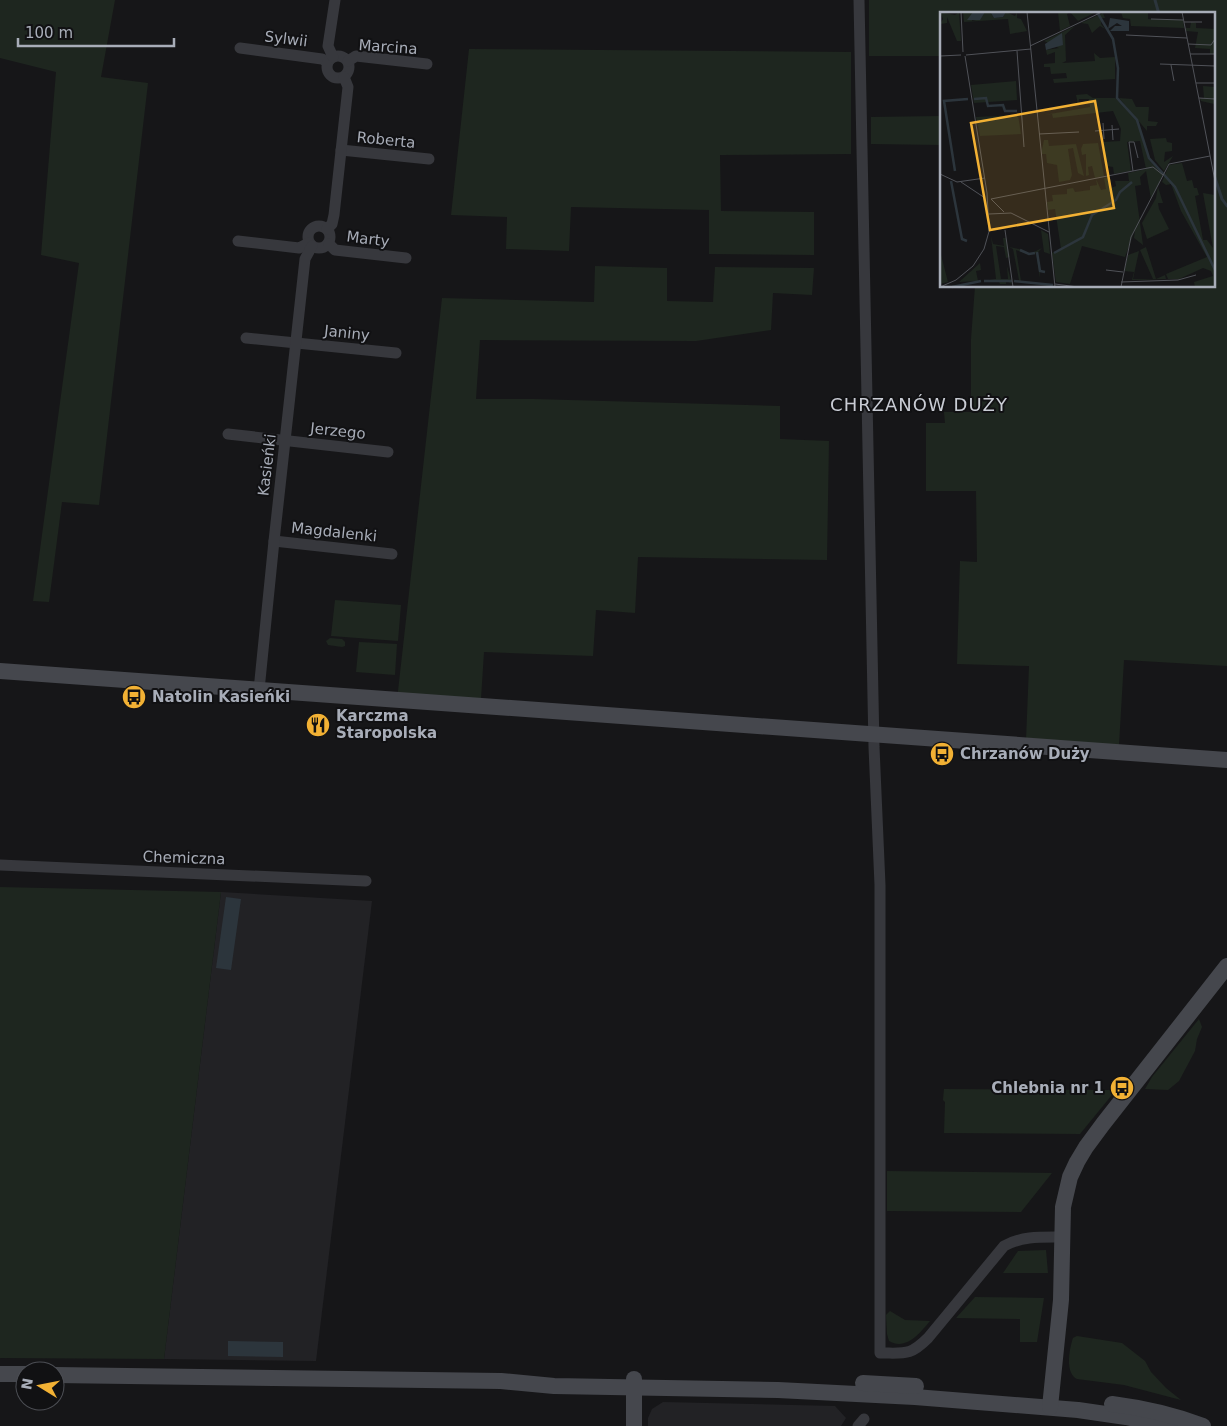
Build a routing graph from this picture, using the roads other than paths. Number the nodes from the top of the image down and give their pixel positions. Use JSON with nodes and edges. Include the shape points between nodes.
{"nodes":[{"id":1,"x":335,"y":0,"type":"edge"},
{"id":2,"x":859,"y":0,"type":"edge"},
{"id":3,"x":240,"y":48,"type":"dead end"},
{"id":4,"x":330,"y":59,"type":"junction"},
{"id":5,"x":348,"y":61,"type":"junction"},
{"id":6,"x":426,"y":64,"type":"dead end"},
{"id":7,"x":344,"y":77,"type":"junction"},
{"id":8,"x":341,"y":150,"type":"junction"},
{"id":9,"x":429,"y":160,"type":"dead end"},
{"id":10,"x":327,"y":229,"type":"junction"},
{"id":11,"x":238,"y":241,"type":"dead end"},
{"id":12,"x":310,"y":244,"type":"junction"},
{"id":13,"x":329,"y":244,"type":"junction"},
{"id":14,"x":406,"y":258,"type":"dead end"},
{"id":15,"x":246,"y":338,"type":"dead end"},
{"id":16,"x":295,"y":343,"type":"junction"},
{"id":17,"x":396,"y":354,"type":"dead end"},
{"id":18,"x":228,"y":434,"type":"dead end"},
{"id":19,"x":286,"y":441,"type":"junction"},
{"id":20,"x":388,"y":452,"type":"dead end"},
{"id":21,"x":274,"y":541,"type":"junction"},
{"id":22,"x":392,"y":554,"type":"dead end"},
{"id":23,"x":0,"y":671,"type":"edge"},
{"id":24,"x":259,"y":690,"type":"junction"},
{"id":25,"x":874,"y":735,"type":"junction"},
{"id":26,"x":1227,"y":760,"type":"edge"},
{"id":27,"x":0,"y":865,"type":"edge"},
{"id":28,"x":366,"y":881,"type":"dead end"},
{"id":29,"x":1227,"y":966,"type":"edge"},
{"id":30,"x":1062,"y":1236,"type":"junction"},
{"id":31,"x":0,"y":1374,"type":"edge"},
{"id":32,"x":15,"y":1374,"type":"edge"},
{"id":33,"x":65,"y":1375,"type":"edge"},
{"id":34,"x":634,"y":1383,"type":"junction"},
{"id":35,"x":1050,"y":1402,"type":"junction"},
{"id":36,"x":634,"y":1426,"type":"edge"},
{"id":37,"x":1170,"y":1426,"type":"edge"},
{"id":38,"x":1203,"y":1426,"type":"edge"}],
"edges":[{"from":1,"to":4,"type":"street","via":[[328,46]]},
{"from":2,"to":25,"type":"street"},
{"from":3,"to":4,"type":"street","name":"Sylwii"},
{"from":4,"to":5,"type":"street","via":[[342,56]]},
{"from":4,"to":7,"type":"street","via":[[326,66],[331,76]]},
{"from":5,"to":6,"type":"street","name":"Marcina","via":[[356,56]]},
{"from":5,"to":7,"type":"street","via":[[348,73]]},
{"from":7,"to":8,"type":"street","via":[[348,87]]},
{"from":8,"to":9,"type":"street","name":"Roberta"},
{"from":8,"to":10,"type":"street","via":[[334,215]]},
{"from":10,"to":12,"type":"street","via":[[319,226],[311,229]]},
{"from":10,"to":13,"type":"street"},
{"from":11,"to":12,"type":"street","via":[[299,248]]},
{"from":12,"to":13,"type":"street","via":[[320,249]]},
{"from":12,"to":16,"type":"street","name":"Kasieńki","via":[[305,259]]},
{"from":13,"to":14,"type":"street","name":"Marty","via":[[335,250]]},
{"from":15,"to":16,"type":"street","name":"Janiny"},
{"from":16,"to":17,"type":"street","name":"Janiny"},
{"from":16,"to":19,"type":"street","name":"Kasieńki"},
{"from":18,"to":19,"type":"street","name":"Jerzego"},
{"from":19,"to":20,"type":"street","name":"Jerzego"},
{"from":19,"to":21,"type":"street","name":"Kasieńki"},
{"from":21,"to":22,"type":"street","name":"Magdalenki"},
{"from":21,"to":24,"type":"street","name":"Kasieńki"},
{"from":23,"to":24,"type":"street"},
{"from":24,"to":25,"type":"street"},
{"from":25,"to":26,"type":"street"},
{"from":25,"to":30,"type":"street","via":[[880,885],[880,1353],[909,1353],[917,1349],[1004,1246],[1021,1239]]},
{"from":27,"to":28,"type":"street","name":"Chemiczna"},
{"from":29,"to":30,"type":"street","via":[[1086,1147],[1066,1193]]},
{"from":30,"to":35,"type":"street","via":[[1061,1300]]},
{"from":31,"to":32,"type":"street"},
{"from":33,"to":34,"type":"street","via":[[501,1381],[554,1386]]},
{"from":34,"to":35,"type":"street","via":[[783,1380],[885,1384]]},
{"from":34,"to":36,"type":"street"},
{"from":35,"to":37,"type":"street"},
{"from":35,"to":38,"type":"street","via":[[1100,1402],[1171,1415]]}]}
